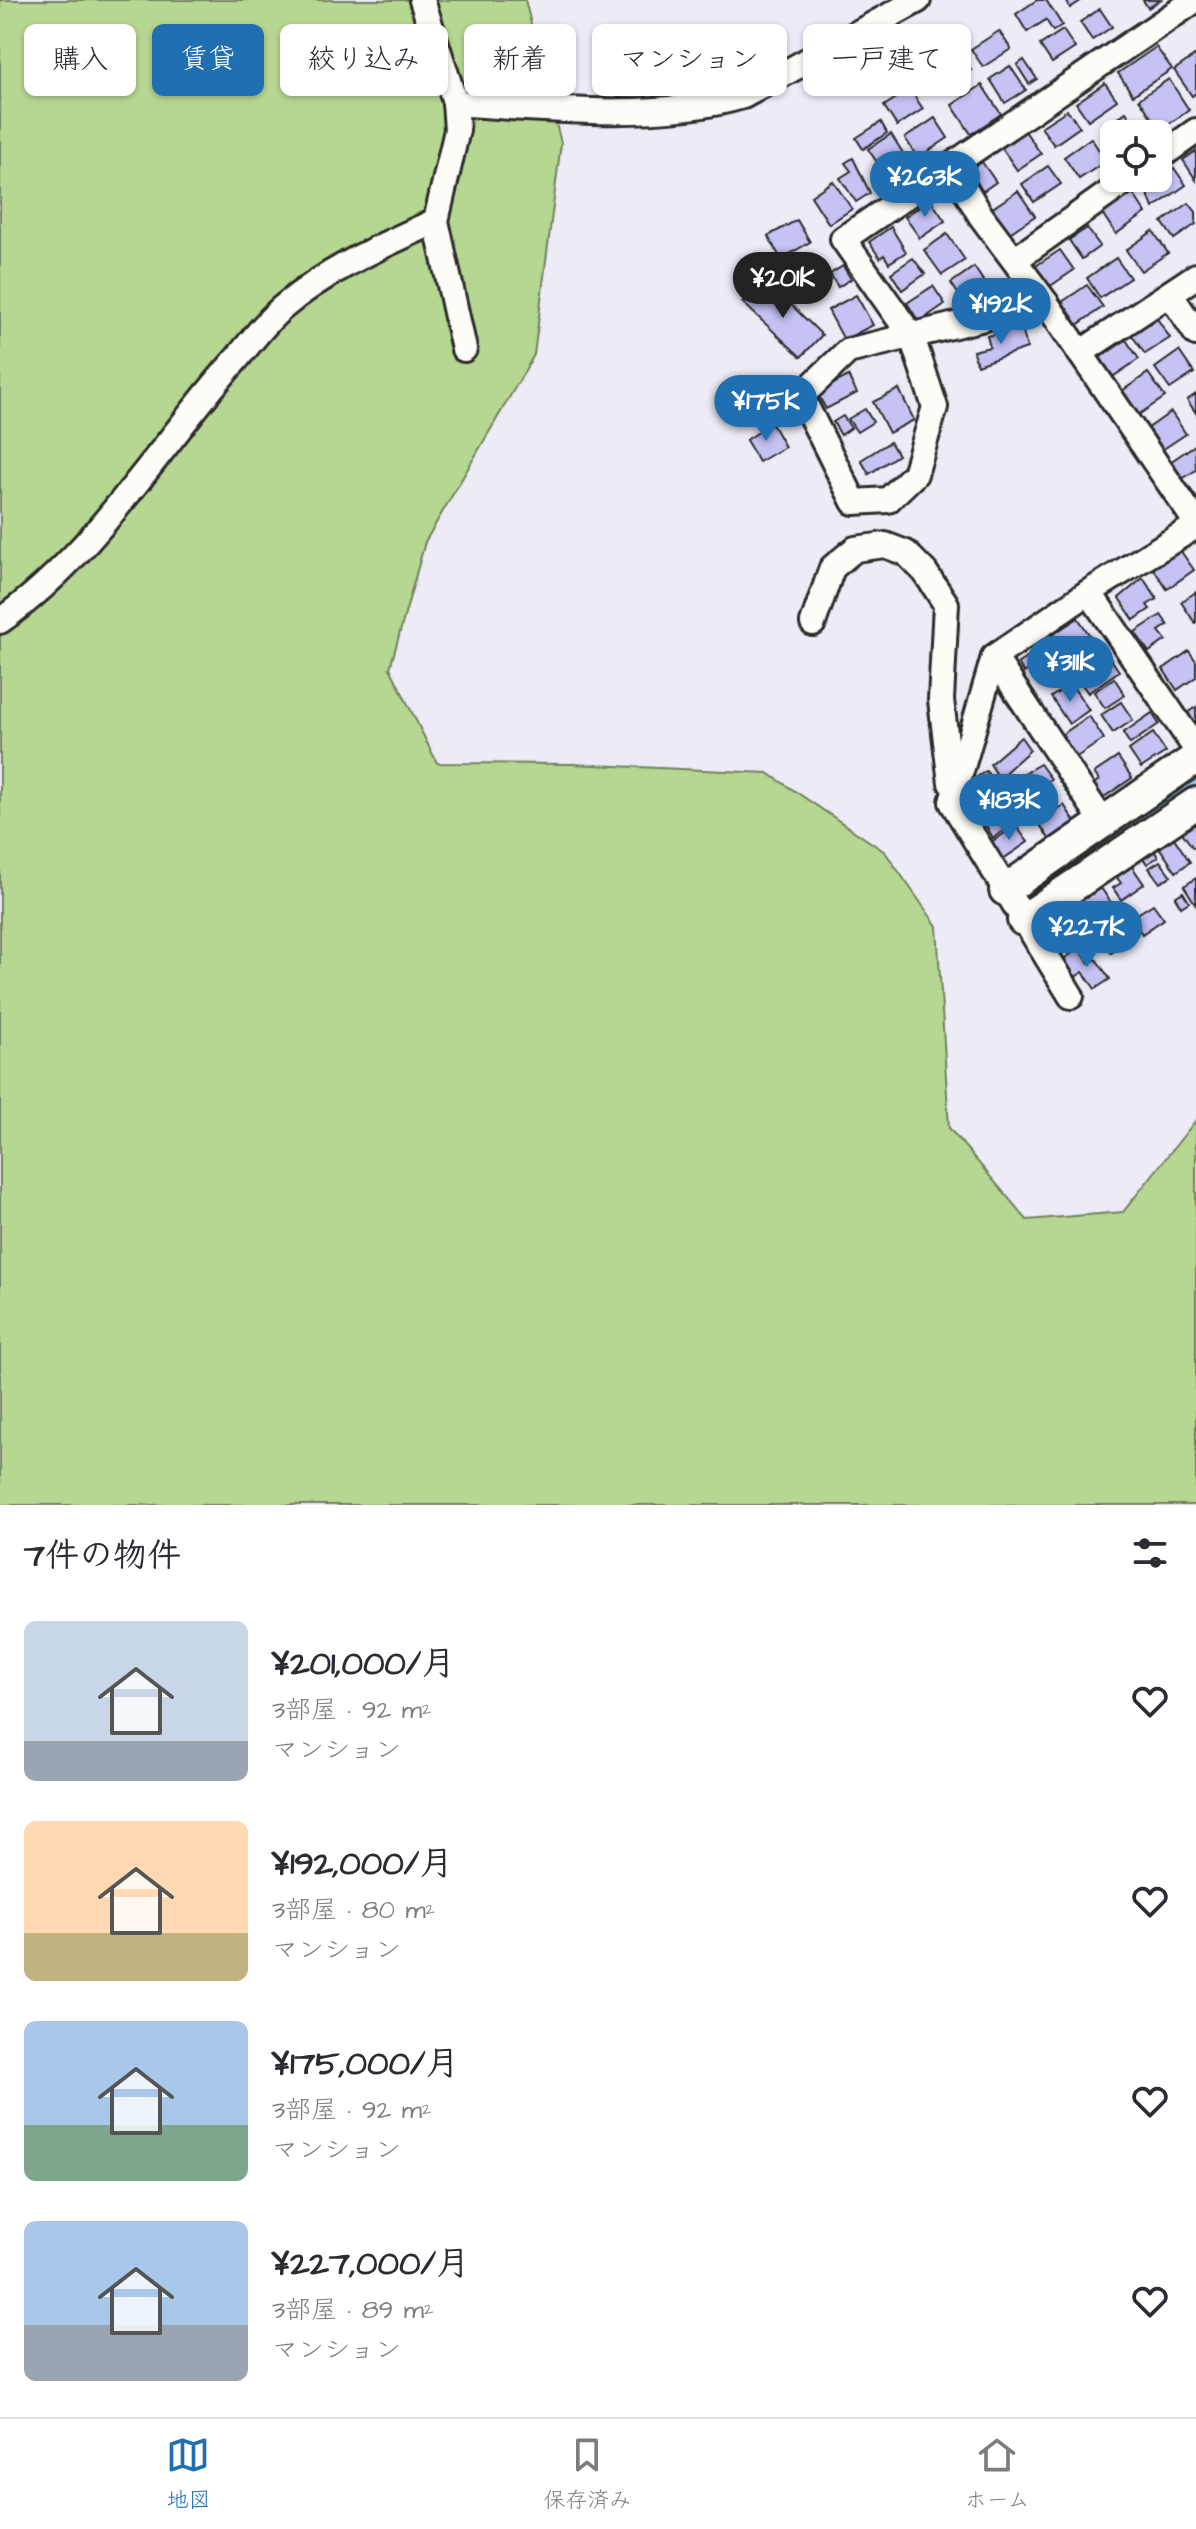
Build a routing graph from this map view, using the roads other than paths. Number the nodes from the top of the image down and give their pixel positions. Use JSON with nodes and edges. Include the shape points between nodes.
{"nodes":[{"id":1,"x":422,"y":0,"type":"edge"},
{"id":2,"x":918,"y":0,"type":"edge"},
{"id":3,"x":1195,"y":0,"type":"edge"},
{"id":4,"x":455,"y":103,"type":"junction"},
{"id":5,"x":1196,"y":131,"type":"edge"},
{"id":6,"x":1172,"y":148,"type":"edge"},
{"id":7,"x":951,"y":166,"type":"junction"},
{"id":8,"x":1110,"y":192,"type":"edge"},
{"id":9,"x":436,"y":221,"type":"junction"},
{"id":10,"x":1016,"y":259,"type":"junction"},
{"id":11,"x":1196,"y":276,"type":"edge"},
{"id":12,"x":1170,"y":294,"type":"junction"},
{"id":13,"x":1046,"y":303,"type":"junction"},
{"id":14,"x":1196,"y":333,"type":"edge"},
{"id":15,"x":912,"y":337,"type":"junction"},
{"id":16,"x":464,"y":349,"type":"dead end"},
{"id":17,"x":1080,"y":353,"type":"junction"},
{"id":18,"x":1196,"y":524,"type":"edge"},
{"id":19,"x":1089,"y":592,"type":"junction"},
{"id":20,"x":0,"y":621,"type":"edge"},
{"id":21,"x":813,"y":623,"type":"dead end"},
{"id":22,"x":994,"y":657,"type":"junction"},
{"id":23,"x":1196,"y":749,"type":"edge"},
{"id":24,"x":1196,"y":758,"type":"edge"},
{"id":25,"x":952,"y":802,"type":"junction"},
{"id":26,"x":1196,"y":803,"type":"edge"},
{"id":27,"x":1103,"y":822,"type":"junction"},
{"id":28,"x":1005,"y":890,"type":"junction"},
{"id":29,"x":1023,"y":920,"type":"junction"},
{"id":30,"x":1071,"y":996,"type":"dead end"}],
"edges":[{"from":1,"to":4,"type":"street"},
{"from":2,"to":4,"type":"street","via":[[771,82],[719,103],[696,108],[576,109]]},
{"from":3,"to":7,"type":"street"},
{"from":4,"to":9,"type":"street","via":[[457,130]]},
{"from":5,"to":6,"type":"street"},
{"from":7,"to":10,"type":"street","via":[[981,216]]},
{"from":7,"to":15,"type":"street","via":[[843,239]]},
{"from":8,"to":10,"type":"street"},
{"from":9,"to":16,"type":"street"},
{"from":9,"to":20,"type":"street","via":[[377,248],[281,308],[66,564]]},
{"from":10,"to":13,"type":"street"},
{"from":11,"to":12,"type":"street"},
{"from":12,"to":14,"type":"street"},
{"from":12,"to":17,"type":"street"},
{"from":13,"to":15,"type":"street"},
{"from":13,"to":17,"type":"street"},
{"from":15,"to":15,"type":"street","via":[[848,351],[801,396],[854,502],[888,500],[915,474],[935,407]]},
{"from":17,"to":18,"type":"street"},
{"from":18,"to":19,"type":"street"},
{"from":19,"to":22,"type":"street"},
{"from":19,"to":23,"type":"street"},
{"from":21,"to":25,"type":"street","via":[[832,568],[855,549],[885,545],[906,553],[925,572],[946,604],[941,700]]},
{"from":22,"to":25,"type":"street"},
{"from":22,"to":27,"type":"street"},
{"from":24,"to":27,"type":"street"},
{"from":25,"to":28,"type":"street"},
{"from":26,"to":29,"type":"street"},
{"from":27,"to":28,"type":"street"},
{"from":28,"to":29,"type":"street"},
{"from":29,"to":30,"type":"street"}]}
